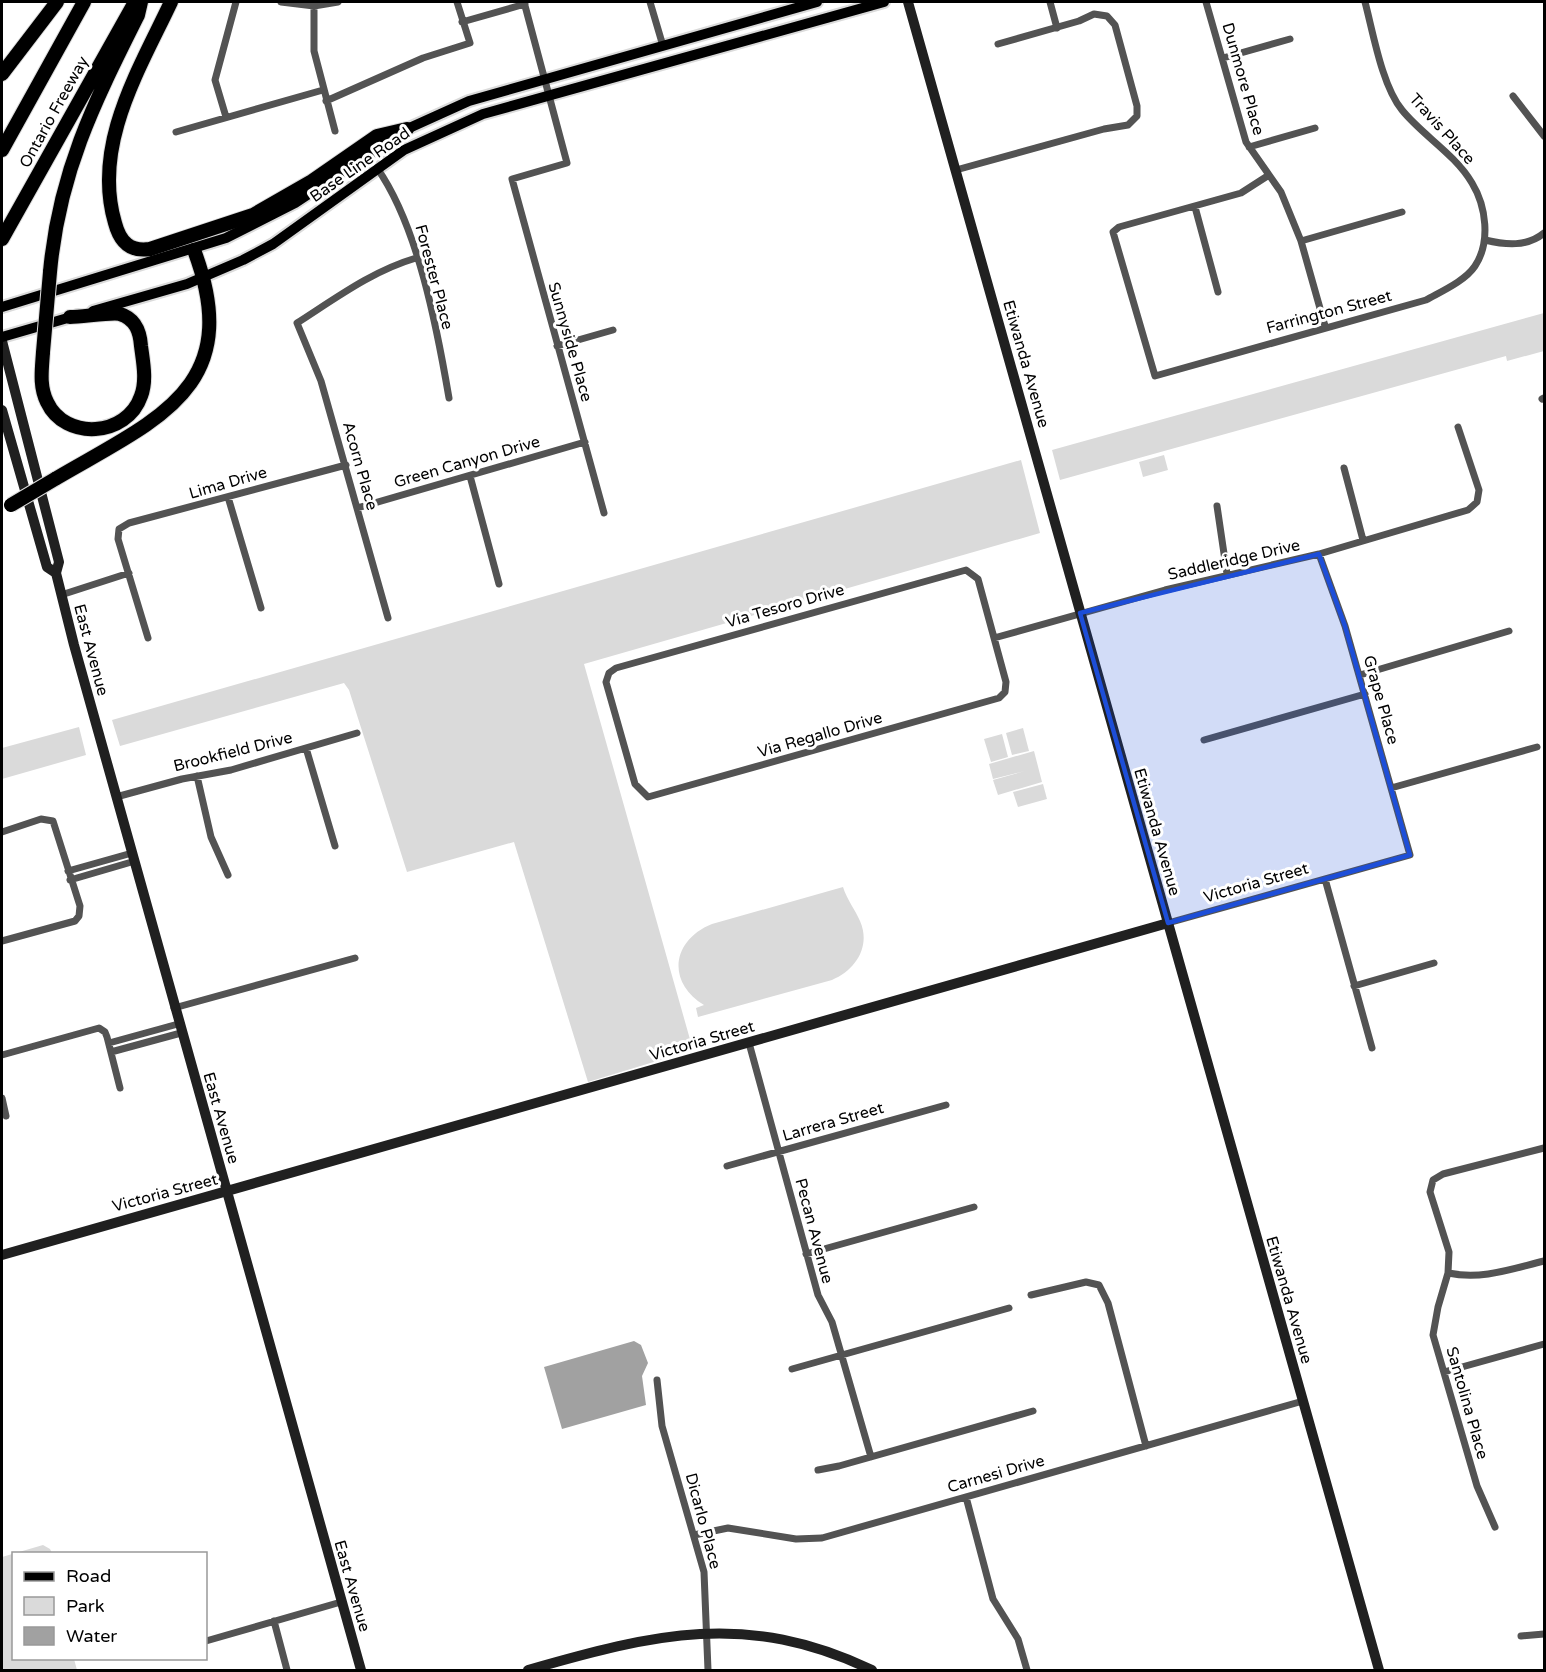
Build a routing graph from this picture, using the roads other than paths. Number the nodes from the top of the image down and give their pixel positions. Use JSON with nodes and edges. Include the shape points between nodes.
{"nodes":[{"id":1,"x":57,"y":2,"type":"edge"},
{"id":2,"x":84,"y":2,"type":"edge"},
{"id":3,"x":135,"y":2,"type":"edge"},
{"id":4,"x":141,"y":2,"type":"edge"},
{"id":5,"x":171,"y":2,"type":"edge"},
{"id":6,"x":236,"y":2,"type":"edge"},
{"id":7,"x":281,"y":2,"type":"edge"},
{"id":8,"x":338,"y":2,"type":"edge"},
{"id":9,"x":457,"y":2,"type":"edge"},
{"id":10,"x":650,"y":2,"type":"edge"},
{"id":11,"x":817,"y":2,"type":"edge"},
{"id":12,"x":884,"y":2,"type":"edge"},
{"id":13,"x":908,"y":2,"type":"edge"},
{"id":14,"x":1050,"y":2,"type":"edge"},
{"id":15,"x":1206,"y":2,"type":"edge"},
{"id":16,"x":1365,"y":2,"type":"edge"},
{"id":17,"x":525,"y":3,"type":"edge"},
{"id":18,"x":314,"y":6,"type":"junction"},
{"id":19,"x":462,"y":22,"type":"junction"},
{"id":20,"x":1057,"y":27,"type":"junction"},
{"id":21,"x":1290,"y":39,"type":"dead end"},
{"id":22,"x":998,"y":44,"type":"dead end"},
{"id":23,"x":663,"y":46,"type":"junction"},
{"id":24,"x":1223,"y":58,"type":"junction"},
{"id":25,"x":2,"y":74,"type":"edge"},
{"id":26,"x":544,"y":79,"type":"junction"},
{"id":27,"x":323,"y":90,"type":"junction"},
{"id":28,"x":548,"y":95,"type":"junction"},
{"id":29,"x":1513,"y":96,"type":"dead end"},
{"id":30,"x":326,"y":101,"type":"junction"},
{"id":31,"x":226,"y":117,"type":"junction"},
{"id":32,"x":1315,"y":128,"type":"dead end"},
{"id":33,"x":407,"y":129,"type":"junction"},
{"id":34,"x":335,"y":131,"type":"dead end"},
{"id":35,"x":176,"y":132,"type":"dead end"},
{"id":36,"x":1545,"y":136,"type":"edge"},
{"id":37,"x":1249,"y":147,"type":"junction"},
{"id":38,"x":2,"y":150,"type":"edge"},
{"id":39,"x":377,"y":168,"type":"junction"},
{"id":40,"x":956,"y":170,"type":"junction"},
{"id":41,"x":1269,"y":175,"type":"junction"},
{"id":42,"x":1195,"y":207,"type":"junction"},
{"id":43,"x":1402,"y":212,"type":"dead end"},
{"id":44,"x":1544,"y":237,"type":"edge"},
{"id":45,"x":2,"y":239,"type":"edge"},
{"id":46,"x":1485,"y":240,"type":"junction"},
{"id":47,"x":1301,"y":241,"type":"junction"},
{"id":48,"x":194,"y":250,"type":"junction"},
{"id":49,"x":416,"y":258,"type":"junction"},
{"id":50,"x":204,"y":278,"type":"junction"},
{"id":51,"x":1218,"y":292,"type":"dead end"},
{"id":52,"x":2,"y":307,"type":"edge"},
{"id":53,"x":70,"y":317,"type":"junction"},
{"id":54,"x":1325,"y":326,"type":"junction"},
{"id":55,"x":613,"y":330,"type":"dead end"},
{"id":56,"x":2,"y":339,"type":"edge"},
{"id":57,"x":557,"y":346,"type":"junction"},
{"id":58,"x":448,"y":398,"type":"dead end"},
{"id":59,"x":2,"y":410,"type":"edge"},
{"id":60,"x":1458,"y":427,"type":"dead end"},
{"id":61,"x":585,"y":442,"type":"junction"},
{"id":62,"x":346,"y":465,"type":"junction"},
{"id":63,"x":1344,"y":468,"type":"dead end"},
{"id":64,"x":470,"y":476,"type":"junction"},
{"id":65,"x":228,"y":497,"type":"junction"},
{"id":66,"x":1217,"y":506,"type":"dead end"},
{"id":67,"x":6,"y":508,"type":"edge"},
{"id":68,"x":357,"y":508,"type":"junction"},
{"id":69,"x":604,"y":513,"type":"dead end"},
{"id":70,"x":1363,"y":540,"type":"junction"},
{"id":71,"x":1319,"y":554,"type":"junction"},
{"id":72,"x":56,"y":573,"type":"junction"},
{"id":73,"x":129,"y":573,"type":"junction"},
{"id":74,"x":1227,"y":574,"type":"junction"},
{"id":75,"x":499,"y":584,"type":"dead end"},
{"id":76,"x":61,"y":594,"type":"junction"},
{"id":77,"x":261,"y":608,"type":"dead end"},
{"id":78,"x":1080,"y":614,"type":"junction"},
{"id":79,"x":388,"y":618,"type":"dead end"},
{"id":80,"x":1509,"y":631,"type":"dead end"},
{"id":81,"x":148,"y":638,"type":"dead end"},
{"id":82,"x":994,"y":638,"type":"junction"},
{"id":83,"x":1360,"y":675,"type":"junction"},
{"id":84,"x":1365,"y":694,"type":"junction"},
{"id":85,"x":357,"y":734,"type":"dead end"},
{"id":86,"x":1204,"y":740,"type":"dead end"},
{"id":87,"x":1537,"y":747,"type":"dead end"},
{"id":88,"x":306,"y":748,"type":"junction"},
{"id":89,"x":196,"y":776,"type":"junction"},
{"id":90,"x":1391,"y":788,"type":"junction"},
{"id":91,"x":640,"y":792,"type":"joint"},
{"id":92,"x":116,"y":798,"type":"junction"},
{"id":93,"x":2,"y":832,"type":"edge"},
{"id":94,"x":335,"y":846,"type":"dead end"},
{"id":95,"x":1410,"y":855,"type":"joint"},
{"id":96,"x":134,"y":857,"type":"junction"},
{"id":97,"x":68,"y":871,"type":"junction"},
{"id":98,"x":228,"y":875,"type":"dead end"},
{"id":99,"x":1325,"y":879,"type":"junction"},
{"id":100,"x":70,"y":880,"type":"junction"},
{"id":101,"x":1168,"y":923,"type":"junction"},
{"id":102,"x":2,"y":941,"type":"edge"},
{"id":103,"x":355,"y":958,"type":"dead end"},
{"id":104,"x":1434,"y":963,"type":"dead end"},
{"id":105,"x":1354,"y":986,"type":"junction"},
{"id":106,"x":174,"y":1008,"type":"junction"},
{"id":107,"x":179,"y":1028,"type":"junction"},
{"id":108,"x":108,"y":1043,"type":"junction"},
{"id":109,"x":749,"y":1043,"type":"junction"},
{"id":110,"x":1372,"y":1048,"type":"dead end"},
{"id":111,"x":111,"y":1052,"type":"junction"},
{"id":112,"x":2,"y":1055,"type":"edge"},
{"id":113,"x":120,"y":1088,"type":"dead end"},
{"id":114,"x":2,"y":1098,"type":"edge"},
{"id":115,"x":946,"y":1105,"type":"dead end"},
{"id":116,"x":6,"y":1116,"type":"dead end"},
{"id":117,"x":1545,"y":1148,"type":"edge"},
{"id":118,"x":779,"y":1152,"type":"junction"},
{"id":119,"x":727,"y":1166,"type":"dead end"},
{"id":120,"x":227,"y":1192,"type":"junction"},
{"id":121,"x":974,"y":1207,"type":"dead end"},
{"id":122,"x":806,"y":1254,"type":"junction"},
{"id":123,"x":2,"y":1255,"type":"edge"},
{"id":124,"x":1545,"y":1261,"type":"edge"},
{"id":125,"x":1448,"y":1273,"type":"junction"},
{"id":126,"x":1030,"y":1295,"type":"dead end"},
{"id":127,"x":1009,"y":1308,"type":"dead end"},
{"id":128,"x":1543,"y":1344,"type":"edge"},
{"id":129,"x":1545,"y":1354,"type":"edge"},
{"id":130,"x":842,"y":1355,"type":"junction"},
{"id":131,"x":792,"y":1369,"type":"dead end"},
{"id":132,"x":1443,"y":1372,"type":"junction"},
{"id":133,"x":657,"y":1380,"type":"dead end"},
{"id":134,"x":1303,"y":1401,"type":"junction"},
{"id":135,"x":1033,"y":1411,"type":"dead end"},
{"id":136,"x":1146,"y":1446,"type":"junction"},
{"id":137,"x":871,"y":1457,"type":"junction"},
{"id":138,"x":818,"y":1470,"type":"dead end"},
{"id":139,"x":966,"y":1497,"type":"junction"},
{"id":140,"x":1495,"y":1527,"type":"dead end"},
{"id":141,"x":693,"y":1535,"type":"junction"},
{"id":142,"x":341,"y":1602,"type":"junction"},
{"id":143,"x":273,"y":1621,"type":"junction"},
{"id":144,"x":705,"y":1632,"type":"junction"},
{"id":145,"x":1545,"y":1634,"type":"edge"},
{"id":146,"x":1521,"y":1636,"type":"dead end"},
{"id":147,"x":207,"y":1641,"type":"edge"},
{"id":148,"x":287,"y":1671,"type":"edge"},
{"id":149,"x":361,"y":1671,"type":"edge"},
{"id":150,"x":528,"y":1671,"type":"edge"},
{"id":151,"x":708,"y":1671,"type":"edge"},
{"id":152,"x":872,"y":1671,"type":"edge"},
{"id":153,"x":1027,"y":1671,"type":"edge"},
{"id":154,"x":1379,"y":1671,"type":"edge"}],
"edges":[{"from":1,"to":25,"type":"highway"},
{"from":2,"to":38,"type":"highway","name":"Ontario Freeway"},
{"from":3,"to":45,"type":"highway","name":"Ontario Freeway"},
{"from":4,"to":53,"type":"highway","bridge":true,"via":[[76,147],[66,180],[50,272],[43,352],[41,382],[54,413],[67,424],[83,429],[112,426],[138,403],[143,388],[139,331],[118,314]]},
{"from":5,"to":33,"type":"highway","via":[[119,118],[111,147],[111,209],[117,232],[126,246],[150,249],[253,214],[304,187],[377,136]]},
{"from":6,"to":31,"type":"street","via":[[215,80]]},
{"from":7,"to":18,"type":"street"},
{"from":8,"to":18,"type":"street"},
{"from":9,"to":19,"type":"street"},
{"from":10,"to":23,"type":"street"},
{"from":11,"to":23,"type":"main road","name":"Base Line Road"},
{"from":12,"to":28,"type":"main road","name":"Base Line Road"},
{"from":13,"to":40,"type":"street","name":"Etiwanda Avenue"},
{"from":14,"to":20,"type":"street"},
{"from":15,"to":24,"type":"street","name":"Dunmore Place"},
{"from":16,"to":46,"type":"street","name":"Travis Place","via":[[1383,70],[1400,108],[1472,183],[1484,216]]},
{"from":17,"to":19,"type":"street"},
{"from":17,"to":26,"type":"street"},
{"from":18,"to":27,"type":"street","via":[[314,51]]},
{"from":19,"to":30,"type":"street","via":[[470,43],[423,58]]},
{"from":20,"to":22,"type":"street"},
{"from":20,"to":40,"type":"street","via":[[1094,14],[1107,16],[1115,25],[1137,116],[1128,125]]},
{"from":21,"to":24,"type":"street"},
{"from":23,"to":26,"type":"main road","name":"Base Line Road"},
{"from":24,"to":37,"type":"street","name":"Dunmore Place"},
{"from":26,"to":28,"type":"street"},
{"from":26,"to":33,"type":"main road","name":"Base Line Road","via":[[469,101]]},
{"from":27,"to":30,"type":"street"},
{"from":27,"to":31,"type":"street"},
{"from":28,"to":39,"type":"main road","name":"Base Line Road","via":[[454,126]]},
{"from":28,"to":57,"type":"street","name":"Sunnyside Place","via":[[567,163],[512,179]]},
{"from":29,"to":36,"type":"street"},
{"from":30,"to":34,"type":"street"},
{"from":31,"to":35,"type":"street"},
{"from":32,"to":37,"type":"street"},
{"from":33,"to":48,"type":"main road","name":"Base Line Road","via":[[295,203]]},
{"from":37,"to":41,"type":"street","name":"Dunmore Place"},
{"from":39,"to":49,"type":"street","name":"Forester Place","via":[[396,197]]},
{"from":39,"to":50,"type":"main road","name":"Base Line Road","via":[[273,244]]},
{"from":40,"to":78,"type":"street","name":"Etiwanda Avenue"},
{"from":41,"to":42,"type":"street","via":[[1241,193]]},
{"from":41,"to":47,"type":"street","name":"Dunmore Place","via":[[1281,192]]},
{"from":42,"to":51,"type":"street"},
{"from":42,"to":54,"type":"street","name":"Farrington Street","via":[[1113,232],[1155,376]]},
{"from":43,"to":47,"type":"street"},
{"from":44,"to":46,"type":"street","via":[[1507,245]]},
{"from":46,"to":54,"type":"street","name":"Farrington Street","via":[[1475,267],[1426,300]]},
{"from":47,"to":54,"type":"street","name":"Dunmore Place"},
{"from":48,"to":50,"type":"highway"},
{"from":48,"to":52,"type":"main road","name":"Base Line Road"},
{"from":49,"to":58,"type":"street","name":"Forester Place"},
{"from":49,"to":62,"type":"street","name":"Acorn Place","via":[[365,278],[297,323],[321,381]]},
{"from":50,"to":53,"type":"main road","name":"Base Line Road"},
{"from":50,"to":67,"type":"highway","bridge":true,"via":[[210,306],[209,342],[191,385],[162,415]]},
{"from":53,"to":56,"type":"main road","name":"Base Line Road"},
{"from":55,"to":57,"type":"street"},
{"from":56,"to":72,"type":"street","name":"East Avenue","via":[[59,562]]},
{"from":57,"to":61,"type":"street","name":"Sunnyside Place"},
{"from":59,"to":72,"type":"street","name":"East Avenue","via":[[47,567]]},
{"from":60,"to":70,"type":"street","name":"Saddleridge Drive","via":[[1479,490],[1477,502],[1468,510]]},
{"from":61,"to":64,"type":"street","name":"Green Canyon Drive"},
{"from":61,"to":69,"type":"street","name":"Sunnyside Place"},
{"from":62,"to":65,"type":"street","name":"Lima Drive"},
{"from":62,"to":68,"type":"street","name":"Acorn Place"},
{"from":63,"to":70,"type":"street"},
{"from":64,"to":68,"type":"street","name":"Green Canyon Drive"},
{"from":64,"to":75,"type":"street"},
{"from":65,"to":73,"type":"street","name":"Lima Drive","via":[[119,529],[118,539]]},
{"from":65,"to":77,"type":"street"},
{"from":66,"to":74,"type":"street"},
{"from":68,"to":79,"type":"street","name":"Acorn Place"},
{"from":70,"to":71,"type":"street","name":"Saddleridge Drive"},
{"from":71,"to":74,"type":"street","name":"Saddleridge Drive"},
{"from":71,"to":83,"type":"street","name":"Grape Place"},
{"from":72,"to":76,"type":"street","name":"East Avenue"},
{"from":73,"to":76,"type":"street"},
{"from":73,"to":81,"type":"street"},
{"from":74,"to":78,"type":"street","name":"Saddleridge Drive"},
{"from":76,"to":92,"type":"street","name":"East Avenue"},
{"from":78,"to":82,"type":"street","name":"Saddleridge Drive"},
{"from":78,"to":101,"type":"street","name":"Etiwanda Avenue"},
{"from":80,"to":83,"type":"street"},
{"from":82,"to":91,"type":"street","name":"Via Regallo Drive","via":[[1006,682],[1005,692],[999,698],[648,797]]},
{"from":82,"to":91,"type":"street","name":"Via Tesoro Drive","via":[[980,585],[969,570],[616,668],[606,682]]},
{"from":83,"to":84,"type":"street","name":"Grape Place"},
{"from":84,"to":86,"type":"street"},
{"from":84,"to":90,"type":"street","name":"Grape Place"},
{"from":85,"to":88,"type":"street","name":"Brookfield Drive"},
{"from":87,"to":90,"type":"street"},
{"from":88,"to":89,"type":"street","name":"Brookfield Drive"},
{"from":88,"to":94,"type":"street"},
{"from":89,"to":92,"type":"street","name":"Brookfield Drive"},
{"from":89,"to":98,"type":"street","via":[[211,837]]},
{"from":90,"to":95,"type":"street","name":"Grape Place"},
{"from":92,"to":96,"type":"street","name":"East Avenue"},
{"from":93,"to":97,"type":"street","via":[[41,819],[53,821]]},
{"from":95,"to":99,"type":"street","name":"Victoria Street"},
{"from":96,"to":97,"type":"street"},
{"from":96,"to":100,"type":"street"},
{"from":96,"to":106,"type":"street","name":"East Avenue"},
{"from":97,"to":100,"type":"street"},
{"from":99,"to":101,"type":"street","name":"Victoria Street"},
{"from":99,"to":105,"type":"street"},
{"from":100,"to":102,"type":"street","via":[[80,906],[79,916],[67,924]]},
{"from":101,"to":109,"type":"street","name":"Victoria Street"},
{"from":101,"to":134,"type":"street","name":"Etiwanda Avenue"},
{"from":103,"to":106,"type":"street"},
{"from":104,"to":105,"type":"street"},
{"from":105,"to":110,"type":"street"},
{"from":106,"to":107,"type":"street","name":"East Avenue"},
{"from":107,"to":108,"type":"street"},
{"from":107,"to":111,"type":"street"},
{"from":107,"to":120,"type":"street","name":"East Avenue"},
{"from":108,"to":111,"type":"street"},
{"from":108,"to":112,"type":"street","via":[[105,1032],[99,1028]]},
{"from":109,"to":118,"type":"street","name":"Pecan Avenue"},
{"from":109,"to":120,"type":"street","name":"Victoria Street"},
{"from":111,"to":113,"type":"street"},
{"from":114,"to":116,"type":"street"},
{"from":115,"to":118,"type":"street","name":"Larrera Street"},
{"from":117,"to":125,"type":"street","name":"Santolina Place","via":[[1443,1174],[1433,1180],[1430,1192],[1449,1252]]},
{"from":118,"to":119,"type":"street","name":"Larrera Street"},
{"from":118,"to":122,"type":"street","name":"Pecan Avenue"},
{"from":120,"to":123,"type":"street","name":"Victoria Street"},
{"from":120,"to":142,"type":"street","name":"East Avenue"},
{"from":121,"to":122,"type":"street"},
{"from":122,"to":130,"type":"street","name":"Pecan Avenue"},
{"from":124,"to":125,"type":"street","via":[[1487,1276]]},
{"from":125,"to":132,"type":"street","name":"Santolina Place","via":[[1433,1335]]},
{"from":126,"to":136,"type":"street","via":[[1086,1282],[1099,1285]]},
{"from":127,"to":130,"type":"street"},
{"from":128,"to":129,"type":"street"},
{"from":128,"to":132,"type":"street"},
{"from":130,"to":131,"type":"street"},
{"from":130,"to":137,"type":"street","name":"Pecan Avenue"},
{"from":132,"to":140,"type":"street","name":"Santolina Place","via":[[1477,1486]]},
{"from":133,"to":141,"type":"street","name":"Dicarlo Place","via":[[662,1426]]},
{"from":134,"to":136,"type":"street","name":"Carnesi Drive"},
{"from":134,"to":154,"type":"street","name":"Etiwanda Avenue"},
{"from":135,"to":137,"type":"street"},
{"from":136,"to":139,"type":"street","name":"Carnesi Drive"},
{"from":137,"to":138,"type":"street"},
{"from":139,"to":141,"type":"street","name":"Carnesi Drive","via":[[822,1538],[796,1539],[728,1528]]},
{"from":139,"to":153,"type":"street","via":[[993,1599],[1018,1639]]},
{"from":141,"to":144,"type":"street","name":"Dicarlo Place","via":[[704,1572]]},
{"from":142,"to":143,"type":"street"},
{"from":142,"to":149,"type":"street","name":"East Avenue"},
{"from":143,"to":147,"type":"street"},
{"from":143,"to":148,"type":"street"},
{"from":144,"to":150,"type":"street","via":[[620,1644]]},
{"from":144,"to":151,"type":"street","name":"Dicarlo Place"},
{"from":144,"to":152,"type":"street","via":[[784,1640],[830,1652]]},
{"from":145,"to":146,"type":"street"}]}
